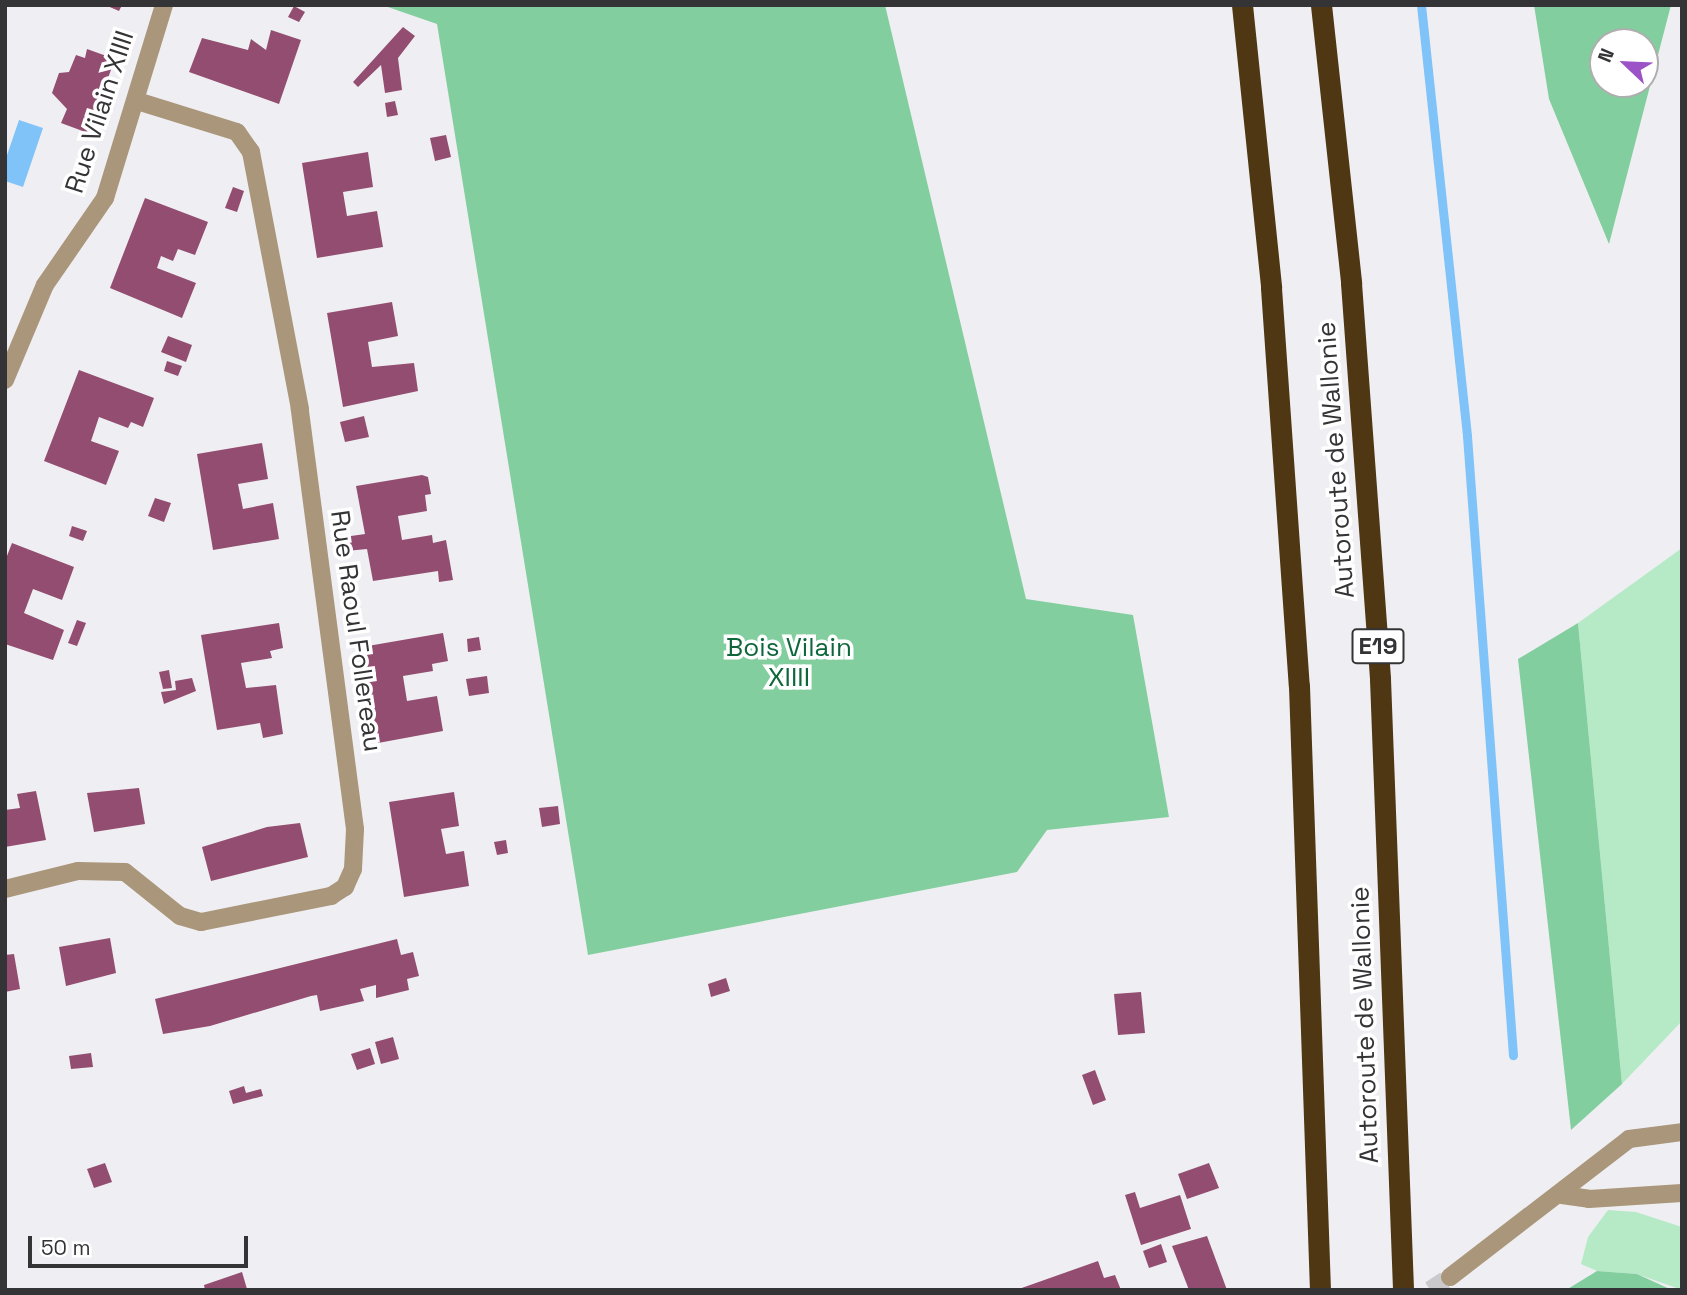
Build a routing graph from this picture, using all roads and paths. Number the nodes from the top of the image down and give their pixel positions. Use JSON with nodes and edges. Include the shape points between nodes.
{"nodes":[{"id":1,"x":164,"y":5,"type":"edge"},
{"id":2,"x":1242,"y":5,"type":"edge"},
{"id":3,"x":1321,"y":5,"type":"edge"},
{"id":4,"x":136,"y":102,"type":"junction"},
{"id":5,"x":5,"y":380,"type":"edge"},
{"id":6,"x":5,"y":889,"type":"edge"},
{"id":7,"x":1682,"y":1132,"type":"edge"},
{"id":8,"x":1682,"y":1192,"type":"edge"},
{"id":9,"x":1562,"y":1195,"type":"junction"},
{"id":10,"x":1450,"y":1277,"type":"tunnel mouth"},
{"id":11,"x":1320,"y":1290,"type":"edge"},
{"id":12,"x":1403,"y":1290,"type":"edge"}],
"edges":[{"from":1,"to":4,"type":"street","name":"Rue Vilain XIIII"},
{"from":2,"to":11,"type":"highway","name":"Autoroute de Wallonie","via":[[1271,288],[1299,686]]},
{"from":3,"to":12,"type":"highway","name":"Autoroute de Wallonie","number":"E19","via":[[1351,283],[1380,679]]},
{"from":4,"to":5,"type":"street","name":"Rue Vilain XIIII","via":[[105,198],[45,285]]},
{"from":4,"to":6,"type":"street","name":"Rue Raoul Follereau","via":[[237,132],[251,152],[300,409],[346,753],[355,859],[345,887],[331,896],[201,922],[180,916],[125,872],[78,871]]},
{"from":7,"to":9,"type":"street","via":[[1629,1139],[1578,1175]]},
{"from":8,"to":9,"type":"street","via":[[1589,1199]]},
{"from":9,"to":10,"type":"street"}]}
